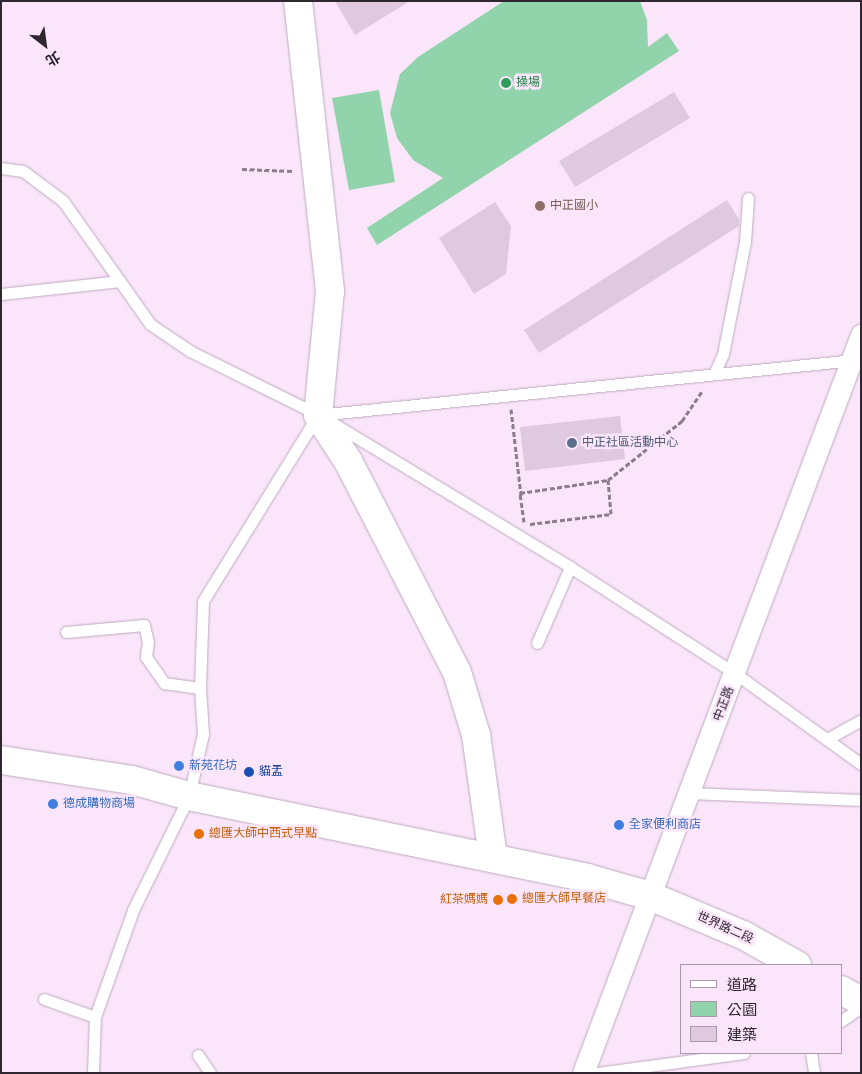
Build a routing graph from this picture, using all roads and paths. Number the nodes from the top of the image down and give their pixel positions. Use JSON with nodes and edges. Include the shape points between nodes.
{"nodes":[{"id":1,"x":298,"y":1,"type":"edge"},
{"id":2,"x":1,"y":168,"type":"edge"},
{"id":3,"x":242,"y":169,"type":"dead end"},
{"id":4,"x":318,"y":173,"type":"junction"},
{"id":5,"x":748,"y":198,"type":"dead end"},
{"id":6,"x":120,"y":281,"type":"junction"},
{"id":7,"x":1,"y":294,"type":"edge"},
{"id":8,"x":861,"y":335,"type":"edge"},
{"id":9,"x":856,"y":360,"type":"edge"},
{"id":10,"x":714,"y":374,"type":"junction"},
{"id":11,"x":510,"y":395,"type":"junction"},
{"id":12,"x":318,"y":414,"type":"junction"},
{"id":13,"x":608,"y":480,"type":"junction"},
{"id":14,"x":520,"y":493,"type":"junction"},
{"id":15,"x":570,"y":567,"type":"junction"},
{"id":16,"x":66,"y":632,"type":"dead end"},
{"id":17,"x":536,"y":643,"type":"dead end"},
{"id":18,"x":736,"y":674,"type":"junction"},
{"id":19,"x":200,"y":688,"type":"junction"},
{"id":20,"x":861,"y":720,"type":"edge"},
{"id":21,"x":827,"y":739,"type":"junction"},
{"id":22,"x":1,"y":760,"type":"edge"},
{"id":23,"x":861,"y":764,"type":"edge"},
{"id":24,"x":689,"y":793,"type":"junction"},
{"id":25,"x":189,"y":796,"type":"junction"},
{"id":26,"x":861,"y":800,"type":"edge"},
{"id":27,"x":493,"y":858,"type":"junction"},
{"id":28,"x":650,"y":896,"type":"junction"},
{"id":29,"x":795,"y":964,"type":"edge"},
{"id":30,"x":842,"y":991,"type":"edge"},
{"id":31,"x":44,"y":999,"type":"dead end"},
{"id":32,"x":861,"y":1001,"type":"edge"},
{"id":33,"x":861,"y":1007,"type":"edge"},
{"id":34,"x":95,"y":1017,"type":"junction"},
{"id":35,"x":842,"y":1020,"type":"edge"},
{"id":36,"x":737,"y":1054,"type":"edge"},
{"id":37,"x":811,"y":1054,"type":"edge"},
{"id":38,"x":198,"y":1055,"type":"dead end"},
{"id":39,"x":93,"y":1073,"type":"edge"},
{"id":40,"x":210,"y":1073,"type":"edge"},
{"id":41,"x":583,"y":1073,"type":"edge"},
{"id":42,"x":597,"y":1073,"type":"edge"},
{"id":43,"x":814,"y":1073,"type":"edge"}],
"edges":[{"from":1,"to":4,"type":"street"},
{"from":2,"to":6,"type":"lane","via":[[23,171],[63,201]]},
{"from":3,"to":4,"type":"path"},
{"from":4,"to":12,"type":"street","via":[[330,290]]},
{"from":5,"to":10,"type":"lane","via":[[745,242],[723,354]]},
{"from":6,"to":7,"type":"lane"},
{"from":6,"to":12,"type":"lane","via":[[150,324],[190,351]]},
{"from":8,"to":9,"type":"street","name":"中正路"},
{"from":9,"to":10,"type":"lane"},
{"from":9,"to":18,"type":"street","name":"中正路"},
{"from":10,"to":11,"type":"lane"},
{"from":10,"to":13,"type":"path","via":[[682,421]]},
{"from":11,"to":12,"type":"lane"},
{"from":11,"to":14,"type":"path"},
{"from":12,"to":15,"type":"lane"},
{"from":12,"to":19,"type":"lane","via":[[203,601]]},
{"from":12,"to":27,"type":"street","via":[[348,460],[457,672],[476,735]]},
{"from":13,"to":14,"type":"path"},
{"from":13,"to":14,"type":"path","via":[[611,514],[524,525]]},
{"from":15,"to":17,"type":"lane"},
{"from":15,"to":18,"type":"lane"},
{"from":16,"to":19,"type":"lane","via":[[144,625],[148,642],[146,658],[164,683]]},
{"from":18,"to":21,"type":"lane"},
{"from":18,"to":24,"type":"street","name":"中正路"},
{"from":19,"to":25,"type":"lane","via":[[203,734]]},
{"from":20,"to":21,"type":"lane"},
{"from":21,"to":23,"type":"lane"},
{"from":22,"to":25,"type":"street","name":"世界路二段","via":[[132,780]]},
{"from":24,"to":26,"type":"lane"},
{"from":24,"to":28,"type":"street","name":"中正路"},
{"from":25,"to":27,"type":"street","name":"世界路二段"},
{"from":25,"to":34,"type":"lane","via":[[133,910]]},
{"from":27,"to":28,"type":"street","name":"世界路二段"},
{"from":28,"to":29,"type":"street","name":"世界路二段","via":[[743,935]]},
{"from":28,"to":41,"type":"street","name":"中正路"},
{"from":30,"to":32,"type":"street"},
{"from":31,"to":34,"type":"lane"},
{"from":33,"to":35,"type":"lane"},
{"from":34,"to":39,"type":"lane"},
{"from":36,"to":42,"type":"lane"},
{"from":37,"to":43,"type":"lane"},
{"from":38,"to":40,"type":"lane"}]}
